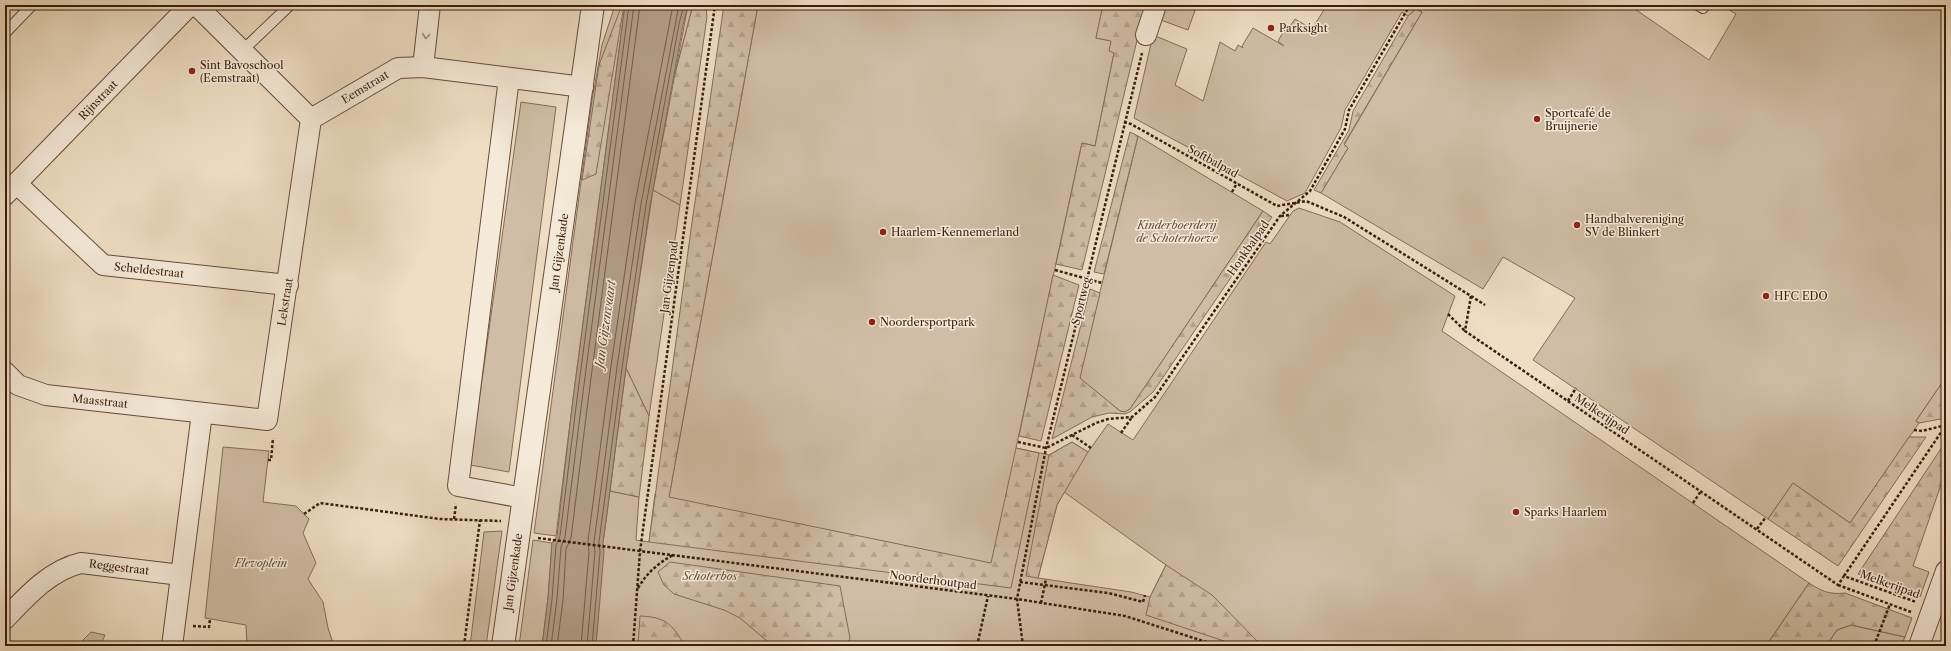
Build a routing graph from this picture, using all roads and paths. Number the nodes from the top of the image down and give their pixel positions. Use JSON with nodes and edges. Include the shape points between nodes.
{"nodes":[{"id":1,"x":32,"y":5,"type":"edge"},
{"id":2,"x":190,"y":5,"type":"edge"},
{"id":3,"x":196,"y":5,"type":"edge"},
{"id":4,"x":290,"y":5,"type":"edge"},
{"id":5,"x":430,"y":5,"type":"edge"},
{"id":6,"x":593,"y":5,"type":"edge"},
{"id":7,"x":714,"y":5,"type":"edge"},
{"id":8,"x":1156,"y":5,"type":"edge"},
{"id":9,"x":1400,"y":5,"type":"edge"},
{"id":10,"x":1698,"y":5,"type":"edge"},
{"id":11,"x":1705,"y":5,"type":"edge"},
{"id":12,"x":5,"y":33,"type":"edge"},
{"id":13,"x":1146,"y":35,"type":"joint"},
{"id":14,"x":242,"y":51,"type":"junction"},
{"id":15,"x":423,"y":67,"type":"junction"},
{"id":16,"x":509,"y":78,"type":"junction"},
{"id":17,"x":583,"y":87,"type":"junction"},
{"id":18,"x":311,"y":119,"type":"junction"},
{"id":19,"x":1124,"y":122,"type":"junction"},
{"id":20,"x":1237,"y":183,"type":"junction"},
{"id":21,"x":11,"y":190,"type":"edge"},
{"id":22,"x":1232,"y":192,"type":"dead end"},
{"id":23,"x":1295,"y":203,"type":"junction"},
{"id":24,"x":1290,"y":215,"type":"dead end"},
{"id":25,"x":1280,"y":216,"type":"junction"},
{"id":26,"x":1055,"y":270,"type":"dead end"},
{"id":27,"x":1086,"y":279,"type":"junction"},
{"id":28,"x":1102,"y":283,"type":"dead end"},
{"id":29,"x":288,"y":285,"type":"junction"},
{"id":30,"x":1471,"y":296,"type":"junction"},
{"id":31,"x":1485,"y":305,"type":"dead end"},
{"id":32,"x":1448,"y":314,"type":"dead end"},
{"id":33,"x":1465,"y":330,"type":"junction"},
{"id":34,"x":9,"y":384,"type":"edge"},
{"id":35,"x":1576,"y":388,"type":"dead end"},
{"id":36,"x":1568,"y":401,"type":"junction"},
{"id":37,"x":202,"y":413,"type":"junction"},
{"id":38,"x":1132,"y":417,"type":"junction"},
{"id":39,"x":267,"y":420,"type":"junction"},
{"id":40,"x":1946,"y":425,"type":"edge"},
{"id":41,"x":1914,"y":430,"type":"dead end"},
{"id":42,"x":1121,"y":433,"type":"dead end"},
{"id":43,"x":1072,"y":435,"type":"junction"},
{"id":44,"x":1018,"y":442,"type":"dead end"},
{"id":45,"x":1046,"y":448,"type":"junction"},
{"id":46,"x":1091,"y":448,"type":"dead end"},
{"id":47,"x":268,"y":460,"type":"dead end"},
{"id":48,"x":1701,"y":491,"type":"junction"},
{"id":49,"x":524,"y":498,"type":"junction"},
{"id":50,"x":1692,"y":503,"type":"dead end"},
{"id":51,"x":304,"y":514,"type":"dead end"},
{"id":52,"x":1766,"y":517,"type":"dead end"},
{"id":53,"x":480,"y":520,"type":"junction"},
{"id":54,"x":521,"y":522,"type":"junction"},
{"id":55,"x":1757,"y":530,"type":"junction"},
{"id":56,"x":544,"y":539,"type":"dead end"},
{"id":57,"x":640,"y":551,"type":"junction"},
{"id":58,"x":673,"y":555,"type":"junction"},
{"id":59,"x":1946,"y":571,"type":"edge"},
{"id":60,"x":181,"y":575,"type":"junction"},
{"id":61,"x":1844,"y":576,"type":"junction"},
{"id":62,"x":1046,"y":579,"type":"dead end"},
{"id":63,"x":1020,"y":582,"type":"junction"},
{"id":64,"x":1045,"y":585,"type":"junction"},
{"id":65,"x":1838,"y":585,"type":"junction"},
{"id":66,"x":637,"y":589,"type":"junction"},
{"id":67,"x":1145,"y":595,"type":"dead end"},
{"id":68,"x":988,"y":596,"type":"junction"},
{"id":69,"x":1017,"y":599,"type":"junction"},
{"id":70,"x":1041,"y":603,"type":"junction"},
{"id":71,"x":1890,"y":604,"type":"junction"},
{"id":72,"x":1931,"y":613,"type":"junction"},
{"id":73,"x":5,"y":619,"type":"edge"},
{"id":74,"x":1214,"y":645,"type":"edge"},
{"id":75,"x":172,"y":646,"type":"edge"},
{"id":76,"x":464,"y":646,"type":"edge"},
{"id":77,"x":503,"y":646,"type":"edge"},
{"id":78,"x":633,"y":646,"type":"edge"},
{"id":79,"x":977,"y":646,"type":"edge"},
{"id":80,"x":1023,"y":646,"type":"edge"},
{"id":81,"x":1219,"y":646,"type":"edge"},
{"id":82,"x":1874,"y":646,"type":"edge"},
{"id":83,"x":1919,"y":646,"type":"edge"}],
"edges":[{"from":1,"to":12,"type":"lane"},
{"from":2,"to":21,"type":"street","name":"Rijnstraat"},
{"from":3,"to":14,"type":"street"},
{"from":4,"to":14,"type":"lane"},
{"from":5,"to":15,"type":"street","one_way":true},
{"from":6,"to":17,"type":"street","name":"Jan Gijzenkade"},
{"from":7,"to":57,"type":"path","name":"Jan Gijzenpad"},
{"from":8,"to":13,"type":"street"},
{"from":9,"to":23,"type":"path","name":"Honkbalpad","via":[[1408,10],[1349,110],[1345,129],[1310,191]]},
{"from":10,"to":11,"type":"lane","via":[[1703,8]]},
{"from":13,"to":19,"type":"path","name":"Sportweg"},
{"from":14,"to":18,"type":"street"},
{"from":15,"to":16,"type":"street","name":"Eemstraat"},
{"from":15,"to":18,"type":"street","name":"Eemstraat","via":[[398,68]]},
{"from":16,"to":17,"type":"street","name":"Eemstraat"},
{"from":16,"to":49,"type":"street","via":[[458,486]]},
{"from":17,"to":49,"type":"street","name":"Jan Gijzenkade"},
{"from":18,"to":29,"type":"street","name":"Lekstraat"},
{"from":19,"to":20,"type":"path","name":"Softbalpad","via":[[1132,124]]},
{"from":19,"to":27,"type":"path","name":"Sportweg"},
{"from":20,"to":22,"type":"path"},
{"from":20,"to":23,"type":"path","name":"Softbalpad","via":[[1277,206]]},
{"from":21,"to":29,"type":"street","name":"Scheldestraat","via":[[103,265]]},
{"from":23,"to":25,"type":"path","name":"Honkbalpad"},
{"from":23,"to":30,"type":"path","via":[[1306,201],[1344,217]]},
{"from":24,"to":25,"type":"path"},
{"from":25,"to":38,"type":"path","name":"Honkbalpad","via":[[1155,397]]},
{"from":26,"to":27,"type":"path"},
{"from":27,"to":28,"type":"path"},
{"from":27,"to":45,"type":"path","name":"Sportweg"},
{"from":29,"to":39,"type":"street","name":"Lekstraat"},
{"from":30,"to":31,"type":"path"},
{"from":30,"to":33,"type":"path"},
{"from":32,"to":33,"type":"path","name":"Melkerijpad"},
{"from":33,"to":36,"type":"path","name":"Melkerijpad"},
{"from":34,"to":37,"type":"street","name":"Maasstraat","via":[[46,395]]},
{"from":35,"to":36,"type":"path"},
{"from":36,"to":48,"type":"path","name":"Melkerijpad"},
{"from":37,"to":39,"type":"street"},
{"from":37,"to":60,"type":"street"},
{"from":38,"to":42,"type":"path","name":"Honkbalpad"},
{"from":38,"to":43,"type":"path","via":[[1108,419]]},
{"from":39,"to":47,"type":"path","via":[[274,432],[271,460]]},
{"from":40,"to":41,"type":"path","via":[[1922,432]]},
{"from":40,"to":61,"type":"path"},
{"from":43,"to":45,"type":"path"},
{"from":43,"to":46,"type":"path"},
{"from":44,"to":45,"type":"path"},
{"from":45,"to":63,"type":"path","name":"Sportweg"},
{"from":48,"to":50,"type":"path"},
{"from":48,"to":55,"type":"path","name":"Melkerijpad"},
{"from":49,"to":54,"type":"street","name":"Jan Gijzenkade"},
{"from":51,"to":53,"type":"path","via":[[320,503],[440,519]]},
{"from":52,"to":55,"type":"path"},
{"from":53,"to":54,"type":"path"},
{"from":53,"to":76,"type":"path"},
{"from":54,"to":77,"type":"street","name":"Jan Gijzenkade"},
{"from":55,"to":65,"type":"path","name":"Melkerijpad"},
{"from":56,"to":57,"type":"path","name":"Noorderhoutpad"},
{"from":57,"to":58,"type":"path","name":"Noorderhoutpad"},
{"from":57,"to":66,"type":"path","name":"Jan Gijzenpad"},
{"from":58,"to":66,"type":"path","via":[[659,562]]},
{"from":58,"to":68,"type":"path","name":"Noorderhoutpad"},
{"from":59,"to":72,"type":"street"},
{"from":60,"to":73,"type":"street","name":"Reggestraat","via":[[81,563],[69,566],[30,592]]},
{"from":60,"to":75,"type":"street"},
{"from":61,"to":65,"type":"path","name":"Melkerijpad"},
{"from":61,"to":72,"type":"path","name":"Melkerijpad"},
{"from":62,"to":64,"type":"path"},
{"from":63,"to":64,"type":"path"},
{"from":63,"to":69,"type":"path","name":"Sportweg"},
{"from":64,"to":67,"type":"path","via":[[1143,602]]},
{"from":64,"to":70,"type":"path"},
{"from":65,"to":71,"type":"path"},
{"from":66,"to":78,"type":"path","name":"Jan Gijzenpad"},
{"from":68,"to":69,"type":"path","name":"Noorderhoutpad"},
{"from":68,"to":79,"type":"path"},
{"from":69,"to":70,"type":"path","name":"Noorderhoutpad"},
{"from":69,"to":80,"type":"path","name":"Sportweg"},
{"from":70,"to":74,"type":"path","name":"Noorderhoutpad","via":[[1125,616]]},
{"from":71,"to":72,"type":"path"},
{"from":71,"to":82,"type":"path"},
{"from":72,"to":83,"type":"street"},
{"from":74,"to":81,"type":"path","name":"Noorderhoutpad"}]}
